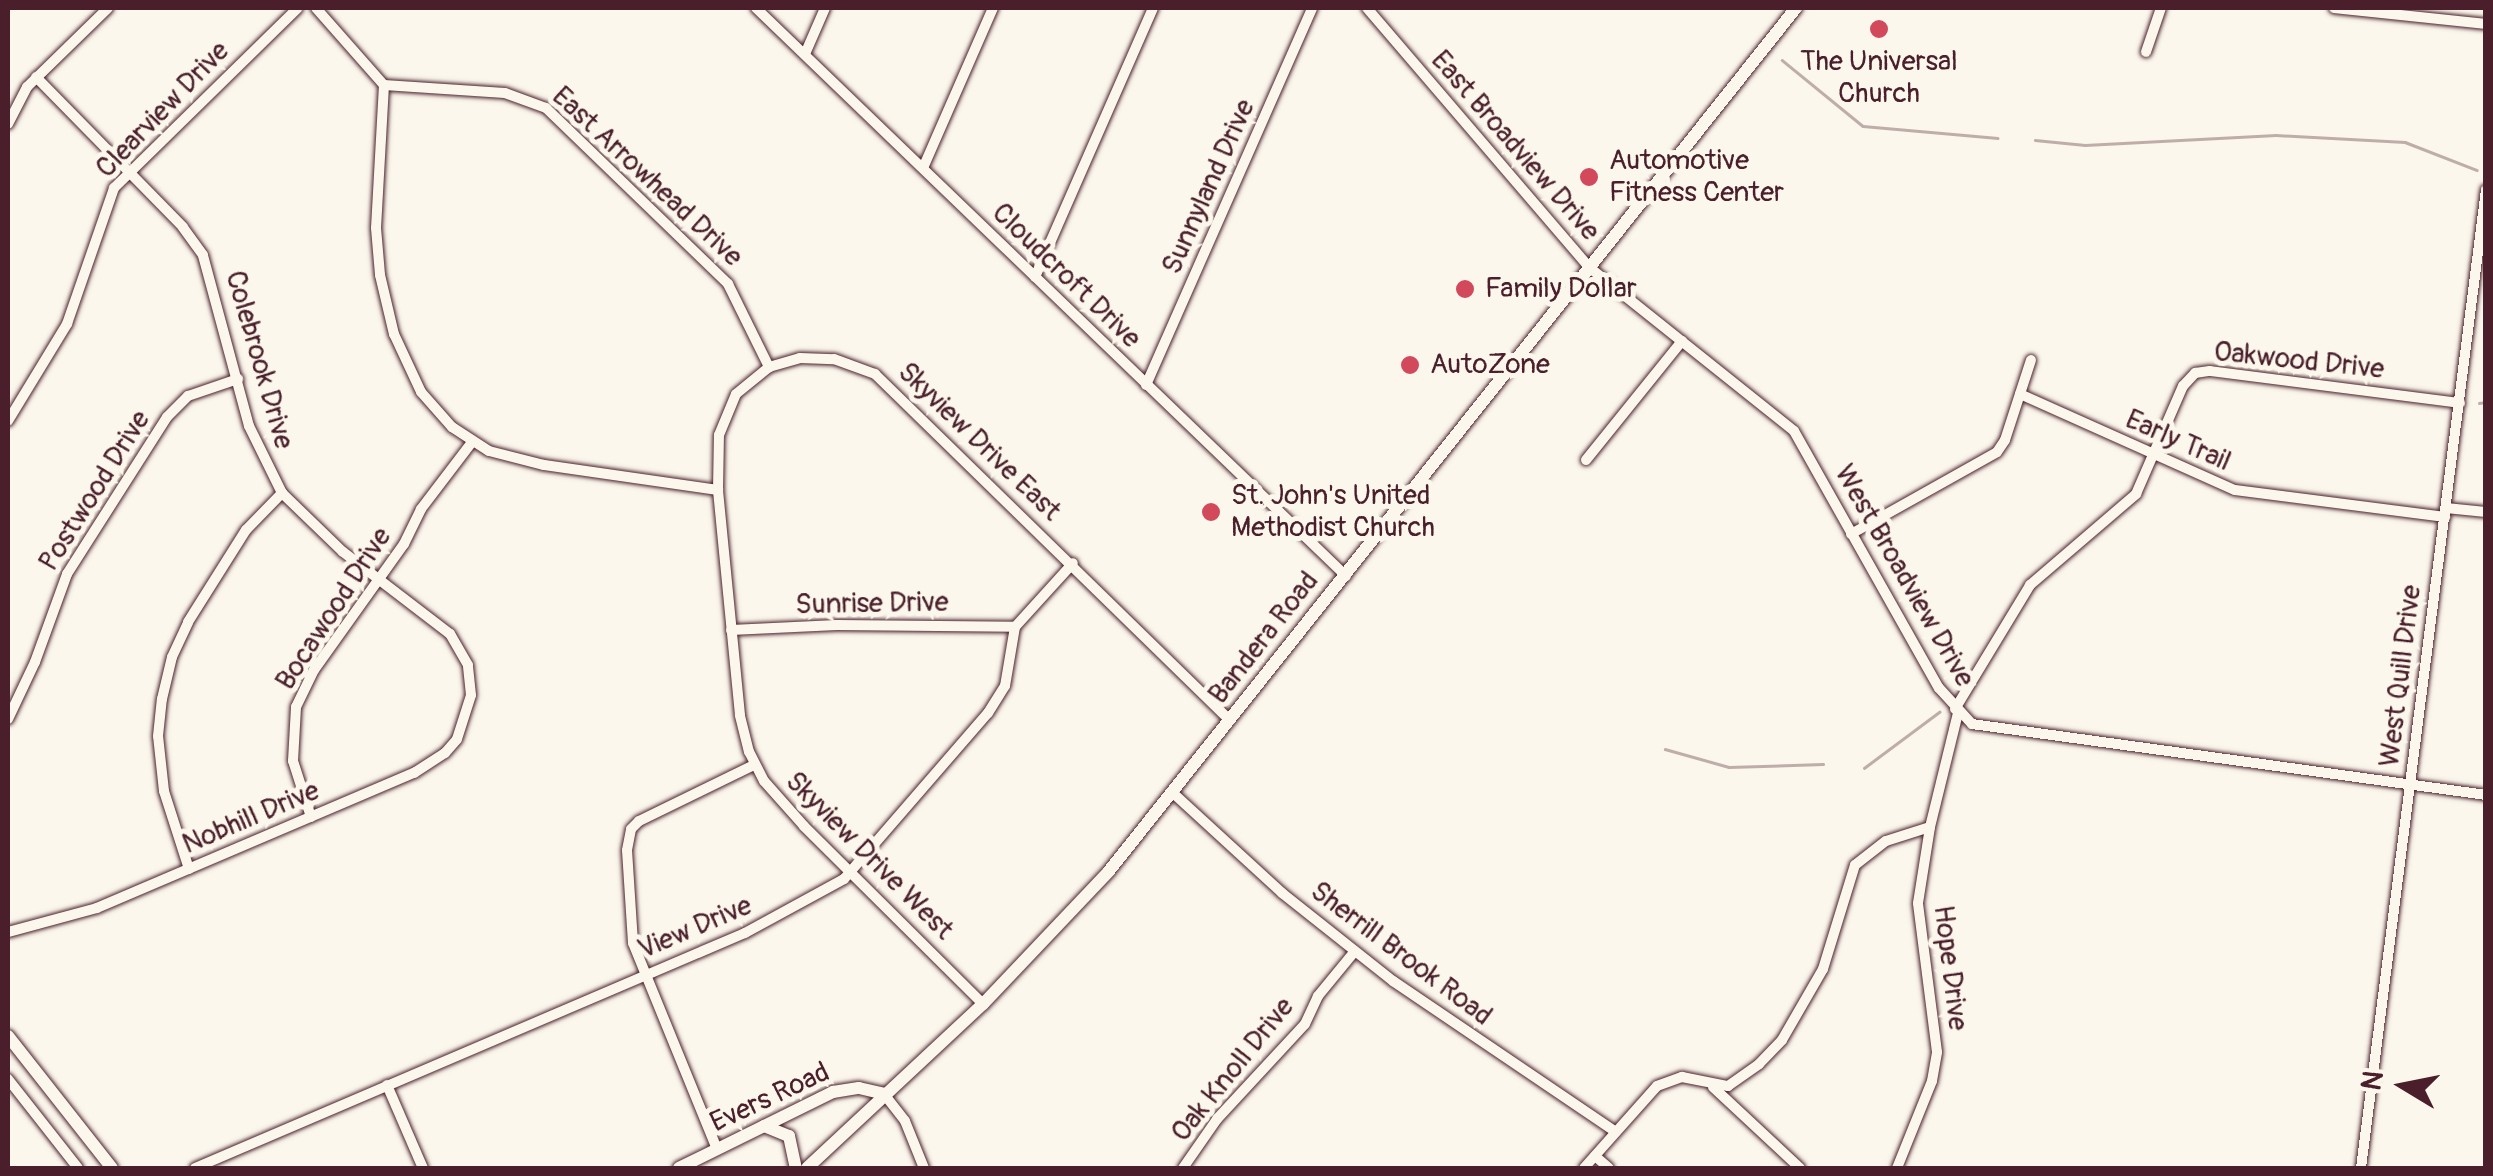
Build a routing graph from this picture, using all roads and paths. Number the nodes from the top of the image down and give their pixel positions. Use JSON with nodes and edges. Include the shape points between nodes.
{"nodes":[{"id":1,"x":87,"y":8,"type":"edge"},
{"id":2,"x":108,"y":8,"type":"edge"},
{"id":3,"x":298,"y":8,"type":"edge"},
{"id":4,"x":316,"y":8,"type":"edge"},
{"id":5,"x":756,"y":8,"type":"edge"},
{"id":6,"x":825,"y":8,"type":"edge"},
{"id":7,"x":994,"y":8,"type":"edge"},
{"id":8,"x":1153,"y":8,"type":"edge"},
{"id":9,"x":1312,"y":8,"type":"edge"},
{"id":10,"x":1367,"y":8,"type":"edge"},
{"id":11,"x":1796,"y":8,"type":"edge"},
{"id":12,"x":2160,"y":8,"type":"edge"},
{"id":13,"x":2334,"y":8,"type":"edge"},
{"id":14,"x":97,"y":18,"type":"junction"},
{"id":15,"x":2486,"y":24,"type":"edge"},
{"id":16,"x":2146,"y":52,"type":"dead end"},
{"id":17,"x":804,"y":54,"type":"junction"},
{"id":18,"x":36,"y":76,"type":"junction"},
{"id":19,"x":384,"y":85,"type":"junction"},
{"id":20,"x":8,"y":124,"type":"edge"},
{"id":21,"x":923,"y":168,"type":"junction"},
{"id":22,"x":128,"y":171,"type":"junction"},
{"id":23,"x":2486,"y":190,"type":"edge"},
{"id":24,"x":1590,"y":268,"type":"junction"},
{"id":25,"x":1035,"y":277,"type":"junction"},
{"id":26,"x":1682,"y":341,"type":"junction"},
{"id":27,"x":2031,"y":360,"type":"dead end"},
{"id":28,"x":769,"y":368,"type":"junction"},
{"id":29,"x":238,"y":379,"type":"junction"},
{"id":30,"x":1146,"y":385,"type":"junction"},
{"id":31,"x":2020,"y":394,"type":"junction"},
{"id":32,"x":2460,"y":403,"type":"junction"},
{"id":33,"x":8,"y":421,"type":"edge"},
{"id":34,"x":472,"y":442,"type":"junction"},
{"id":35,"x":2155,"y":456,"type":"junction"},
{"id":36,"x":1586,"y":460,"type":"dead end"},
{"id":37,"x":718,"y":490,"type":"junction"},
{"id":38,"x":282,"y":493,"type":"junction"},
{"id":39,"x":2446,"y":512,"type":"junction"},
{"id":40,"x":2486,"y":512,"type":"edge"},
{"id":41,"x":1851,"y":534,"type":"junction"},
{"id":42,"x":1072,"y":563,"type":"junction"},
{"id":43,"x":1346,"y":576,"type":"junction"},
{"id":44,"x":379,"y":578,"type":"junction"},
{"id":45,"x":1015,"y":627,"type":"junction"},
{"id":46,"x":731,"y":630,"type":"junction"},
{"id":47,"x":471,"y":695,"type":"joint"},
{"id":48,"x":1956,"y":711,"type":"junction"},
{"id":49,"x":8,"y":719,"type":"edge"},
{"id":50,"x":1230,"y":721,"type":"junction"},
{"id":51,"x":754,"y":765,"type":"junction"},
{"id":52,"x":2410,"y":782,"type":"junction"},
{"id":53,"x":1174,"y":793,"type":"junction"},
{"id":54,"x":2486,"y":795,"type":"edge"},
{"id":55,"x":311,"y":817,"type":"junction"},
{"id":56,"x":1930,"y":827,"type":"junction"},
{"id":57,"x":190,"y":868,"type":"junction"},
{"id":58,"x":853,"y":872,"type":"junction"},
{"id":59,"x":8,"y":932,"type":"edge"},
{"id":60,"x":1354,"y":951,"type":"junction"},
{"id":61,"x":642,"y":975,"type":"junction"},
{"id":62,"x":983,"y":1004,"type":"junction"},
{"id":63,"x":8,"y":1036,"type":"edge"},
{"id":64,"x":8,"y":1079,"type":"edge"},
{"id":65,"x":387,"y":1084,"type":"junction"},
{"id":66,"x":1710,"y":1084,"type":"junction"},
{"id":67,"x":884,"y":1094,"type":"junction"},
{"id":68,"x":764,"y":1126,"type":"junction"},
{"id":69,"x":1616,"y":1132,"type":"junction"},
{"id":70,"x":717,"y":1149,"type":"junction"},
{"id":71,"x":1595,"y":1156,"type":"junction"},
{"id":72,"x":78,"y":1168,"type":"edge"},
{"id":73,"x":112,"y":1168,"type":"edge"},
{"id":74,"x":195,"y":1168,"type":"edge"},
{"id":75,"x":423,"y":1168,"type":"edge"},
{"id":76,"x":679,"y":1168,"type":"edge"},
{"id":77,"x":796,"y":1168,"type":"edge"},
{"id":78,"x":807,"y":1168,"type":"edge"},
{"id":79,"x":924,"y":1168,"type":"edge"},
{"id":80,"x":1183,"y":1168,"type":"edge"},
{"id":81,"x":1584,"y":1168,"type":"edge"},
{"id":82,"x":1609,"y":1168,"type":"edge"},
{"id":83,"x":1800,"y":1168,"type":"edge"},
{"id":84,"x":1897,"y":1168,"type":"edge"},
{"id":85,"x":2363,"y":1168,"type":"edge"}],
"edges":[{"from":1,"to":14,"type":"street"},
{"from":2,"to":14,"type":"street"},
{"from":3,"to":22,"type":"street","name":"Clearview Drive"},
{"from":4,"to":19,"type":"street"},
{"from":5,"to":17,"type":"street","name":"Cloudcroft Drive"},
{"from":6,"to":17,"type":"street"},
{"from":7,"to":21,"type":"street"},
{"from":8,"to":25,"type":"street"},
{"from":9,"to":30,"type":"street","name":"Sunnyland Drive"},
{"from":10,"to":24,"type":"street","name":"East Broadview Drive"},
{"from":11,"to":24,"type":"main road","name":"Bandera Road"},
{"from":12,"to":16,"type":"street"},
{"from":13,"to":15,"type":"street"},
{"from":14,"to":18,"type":"street"},
{"from":17,"to":21,"type":"street","name":"Cloudcroft Drive"},
{"from":18,"to":20,"type":"street"},
{"from":18,"to":22,"type":"street","name":"Colebrook Drive"},
{"from":19,"to":28,"type":"street","name":"East Arrowhead Drive","via":[[504,94],[546,108],[728,284]]},
{"from":19,"to":34,"type":"street","via":[[376,228],[384,295],[402,355],[422,392]]},
{"from":21,"to":25,"type":"street","name":"Cloudcroft Drive"},
{"from":22,"to":29,"type":"street","name":"Colebrook Drive","via":[[183,227],[208,264]]},
{"from":22,"to":33,"type":"street","name":"Clearview Drive","via":[[100,218],[67,324]]},
{"from":23,"to":32,"type":"street","name":"West Quill Drive"},
{"from":24,"to":26,"type":"street","name":"West Broadview Drive"},
{"from":24,"to":43,"type":"main road","name":"Bandera Road"},
{"from":25,"to":30,"type":"street","name":"Cloudcroft Drive"},
{"from":26,"to":36,"type":"street"},
{"from":26,"to":41,"type":"street","name":"West Broadview Drive","via":[[1794,431]]},
{"from":27,"to":31,"type":"street"},
{"from":28,"to":37,"type":"street","via":[[744,386],[724,417]]},
{"from":28,"to":42,"type":"street","name":"Skyview Drive East","via":[[812,357],[875,374]]},
{"from":29,"to":38,"type":"street","name":"Colebrook Drive","via":[[260,456]]},
{"from":29,"to":49,"type":"street","name":"Postwood Drive","via":[[188,396],[166,418],[67,574]]},
{"from":30,"to":43,"type":"street","name":"Cloudcroft Drive"},
{"from":31,"to":35,"type":"street","name":"Early Trail"},
{"from":31,"to":41,"type":"street","via":[[1997,452]]},
{"from":32,"to":35,"type":"street","name":"Oakwood Drive","via":[[2195,373],[2183,386]]},
{"from":32,"to":39,"type":"street","name":"West Quill Drive"},
{"from":34,"to":37,"type":"street","via":[[544,465]]},
{"from":34,"to":44,"type":"street","name":"Bocawood Drive"},
{"from":35,"to":39,"type":"street","name":"Early Trail","via":[[2234,490]]},
{"from":35,"to":48,"type":"street","name":"Oakwood Drive","via":[[2130,502],[2030,585]]},
{"from":37,"to":46,"type":"street","name":"Skyview Drive West"},
{"from":38,"to":44,"type":"street","name":"Colebrook Drive","via":[[317,531]]},
{"from":38,"to":57,"type":"street","via":[[246,530],[172,657],[162,698],[160,760],[172,824]]},
{"from":39,"to":40,"type":"street","name":"Early Trail"},
{"from":39,"to":52,"type":"street","name":"West Quill Drive"},
{"from":41,"to":48,"type":"street","name":"West Broadview Drive"},
{"from":42,"to":45,"type":"street"},
{"from":42,"to":50,"type":"street","name":"Skyview Drive East"},
{"from":43,"to":50,"type":"main road","name":"Bandera Road"},
{"from":44,"to":47,"type":"street","name":"Colebrook Drive","via":[[450,634],[468,665]]},
{"from":44,"to":55,"type":"street","name":"Bocawood Drive","via":[[296,707],[293,762]]},
{"from":45,"to":46,"type":"street","name":"Sunrise Drive"},
{"from":45,"to":58,"type":"street","name":"View Drive","via":[[997,700]]},
{"from":46,"to":51,"type":"street","name":"Skyview Drive West","via":[[740,715]]},
{"from":47,"to":55,"type":"street","name":"Nobhill Drive","via":[[456,739],[428,766]]},
{"from":48,"to":52,"type":"street","name":"West Broadview Drive","via":[[1972,724],[2001,730]]},
{"from":48,"to":56,"type":"street","name":"Oakwood Drive"},
{"from":50,"to":53,"type":"main road","name":"Bandera Road"},
{"from":51,"to":58,"type":"street","name":"Skyview Drive West"},
{"from":51,"to":61,"type":"street","via":[[632,829],[628,916]]},
{"from":52,"to":54,"type":"street","name":"West Broadview Drive"},
{"from":52,"to":85,"type":"street","name":"West Quill Drive"},
{"from":53,"to":60,"type":"street","name":"Sherrill Brook Road"},
{"from":53,"to":62,"type":"main road","name":"Bandera Road"},
{"from":55,"to":57,"type":"street","name":"Nobhill Drive"},
{"from":56,"to":66,"type":"street","via":[[1886,841],[1855,865],[1824,970],[1798,1017],[1740,1080]]},
{"from":56,"to":84,"type":"street","name":"Hope Drive","via":[[1918,903],[1937,1052]]},
{"from":57,"to":59,"type":"street","name":"Nobhill Drive","via":[[97,908]]},
{"from":58,"to":61,"type":"street","name":"View Drive","via":[[745,933]]},
{"from":58,"to":62,"type":"street","name":"Skyview Drive West"},
{"from":60,"to":69,"type":"street","name":"Sherrill Brook Road"},
{"from":60,"to":80,"type":"street","name":"Oak Knoll Drive","via":[[1305,1024],[1217,1119]]},
{"from":61,"to":65,"type":"street","name":"View Drive"},
{"from":61,"to":70,"type":"street"},
{"from":62,"to":67,"type":"main road","name":"Bandera Road"},
{"from":63,"to":73,"type":"main road"},
{"from":64,"to":72,"type":"street"},
{"from":65,"to":74,"type":"street","name":"View Drive"},
{"from":65,"to":75,"type":"street"},
{"from":66,"to":69,"type":"street","via":[[1674,1077],[1657,1086]]},
{"from":66,"to":83,"type":"street"},
{"from":67,"to":68,"type":"main road","name":"Evers Road","via":[[846,1089]]},
{"from":67,"to":78,"type":"main road","name":"Bandera Road"},
{"from":67,"to":79,"type":"street","via":[[905,1121]]},
{"from":68,"to":70,"type":"main road","name":"Evers Road"},
{"from":68,"to":77,"type":"main road","via":[[789,1136]]},
{"from":69,"to":71,"type":"street"},
{"from":70,"to":76,"type":"main road","name":"Evers Road"},
{"from":71,"to":81,"type":"street"},
{"from":71,"to":82,"type":"street"}]}
